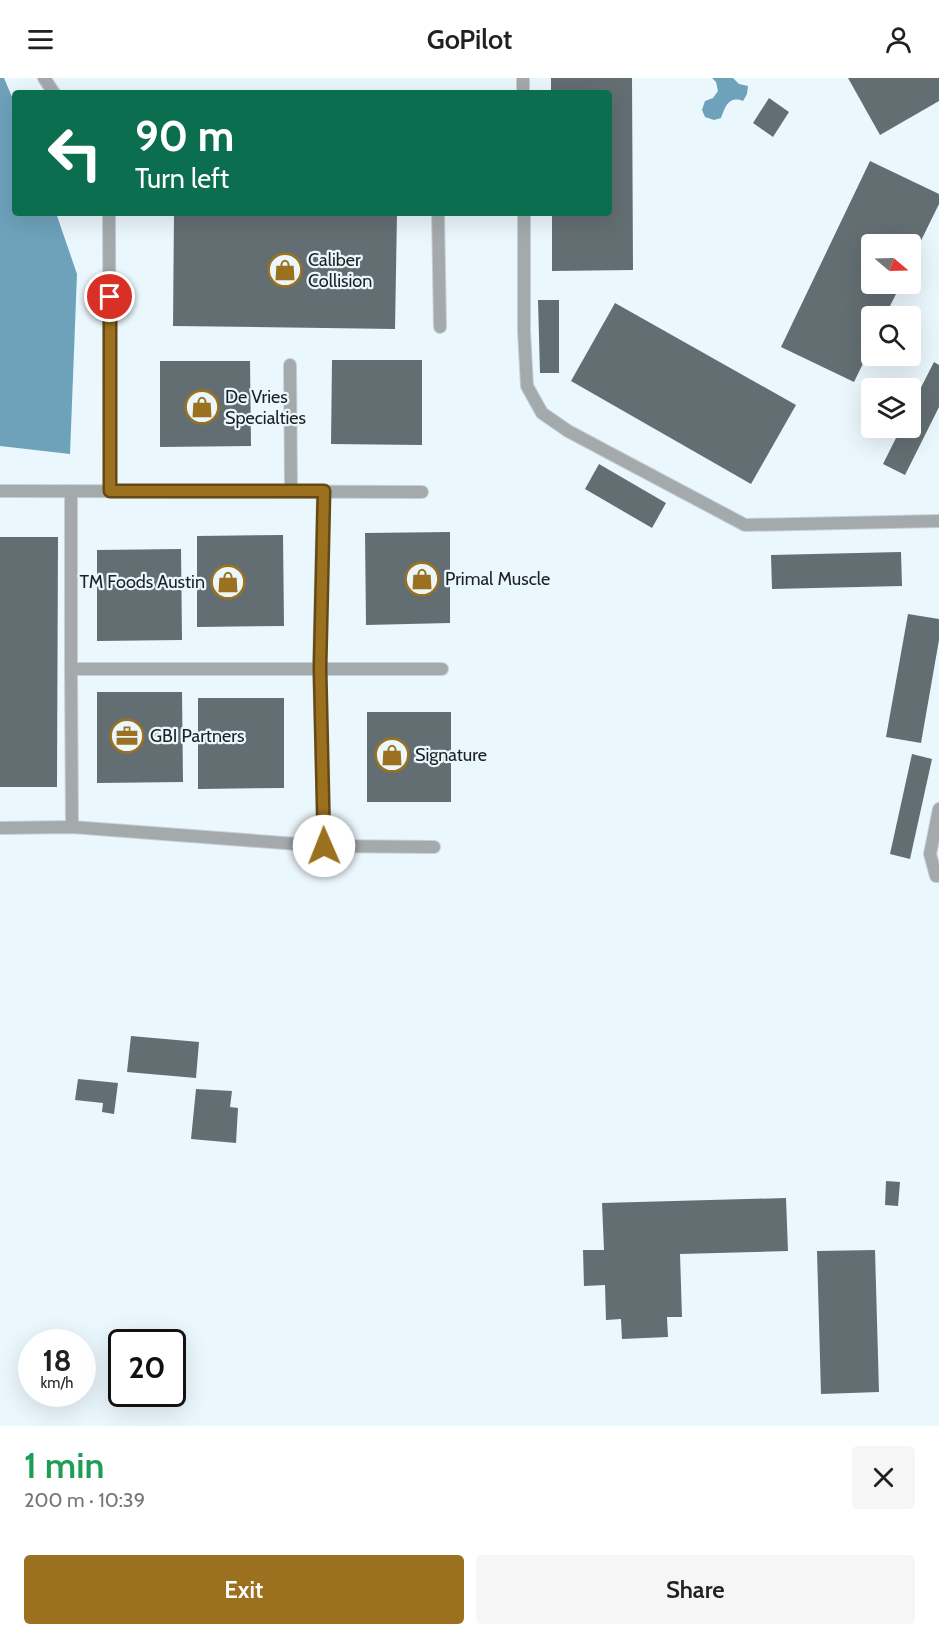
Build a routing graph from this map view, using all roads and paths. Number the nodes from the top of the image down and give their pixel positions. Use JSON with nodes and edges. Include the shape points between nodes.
{"nodes":[{"id":1,"x":109,"y":216,"type":"edge"},
{"id":2,"x":438,"y":216,"type":"edge"},
{"id":3,"x":524,"y":216,"type":"edge"},
{"id":4,"x":440,"y":327,"type":"dead end"},
{"id":5,"x":290,"y":365,"type":"dead end"},
{"id":6,"x":0,"y":491,"type":"edge"},
{"id":7,"x":71,"y":491,"type":"junction"},
{"id":8,"x":110,"y":491,"type":"junction"},
{"id":9,"x":291,"y":491,"type":"junction"},
{"id":10,"x":324,"y":491,"type":"junction"},
{"id":11,"x":422,"y":492,"type":"dead end"},
{"id":12,"x":939,"y":521,"type":"edge"},
{"id":13,"x":320,"y":668,"type":"junction"},
{"id":14,"x":71,"y":669,"type":"junction"},
{"id":15,"x":442,"y":669,"type":"dead end"},
{"id":16,"x":939,"y":808,"type":"edge"},
{"id":17,"x":72,"y":827,"type":"junction"},
{"id":18,"x":0,"y":828,"type":"edge"},
{"id":19,"x":324,"y":846,"type":"junction"},
{"id":20,"x":434,"y":847,"type":"dead end"},
{"id":21,"x":939,"y":876,"type":"edge"}],
"edges":[{"from":1,"to":8,"type":"lane"},
{"from":2,"to":4,"type":"lane"},
{"from":3,"to":12,"type":"lane","via":[[527,386],[542,413],[568,431],[745,525]]},
{"from":5,"to":9,"type":"lane"},
{"from":6,"to":7,"type":"lane"},
{"from":7,"to":8,"type":"lane"},
{"from":7,"to":14,"type":"lane"},
{"from":8,"to":9,"type":"lane"},
{"from":9,"to":10,"type":"lane"},
{"from":10,"to":11,"type":"lane"},
{"from":10,"to":13,"type":"lane"},
{"from":13,"to":14,"type":"lane"},
{"from":13,"to":15,"type":"lane"},
{"from":13,"to":19,"type":"lane"},
{"from":14,"to":17,"type":"lane"},
{"from":16,"to":21,"type":"lane","via":[[930,854]]},
{"from":17,"to":18,"type":"lane"},
{"from":17,"to":19,"type":"lane"},
{"from":19,"to":20,"type":"lane"}]}
